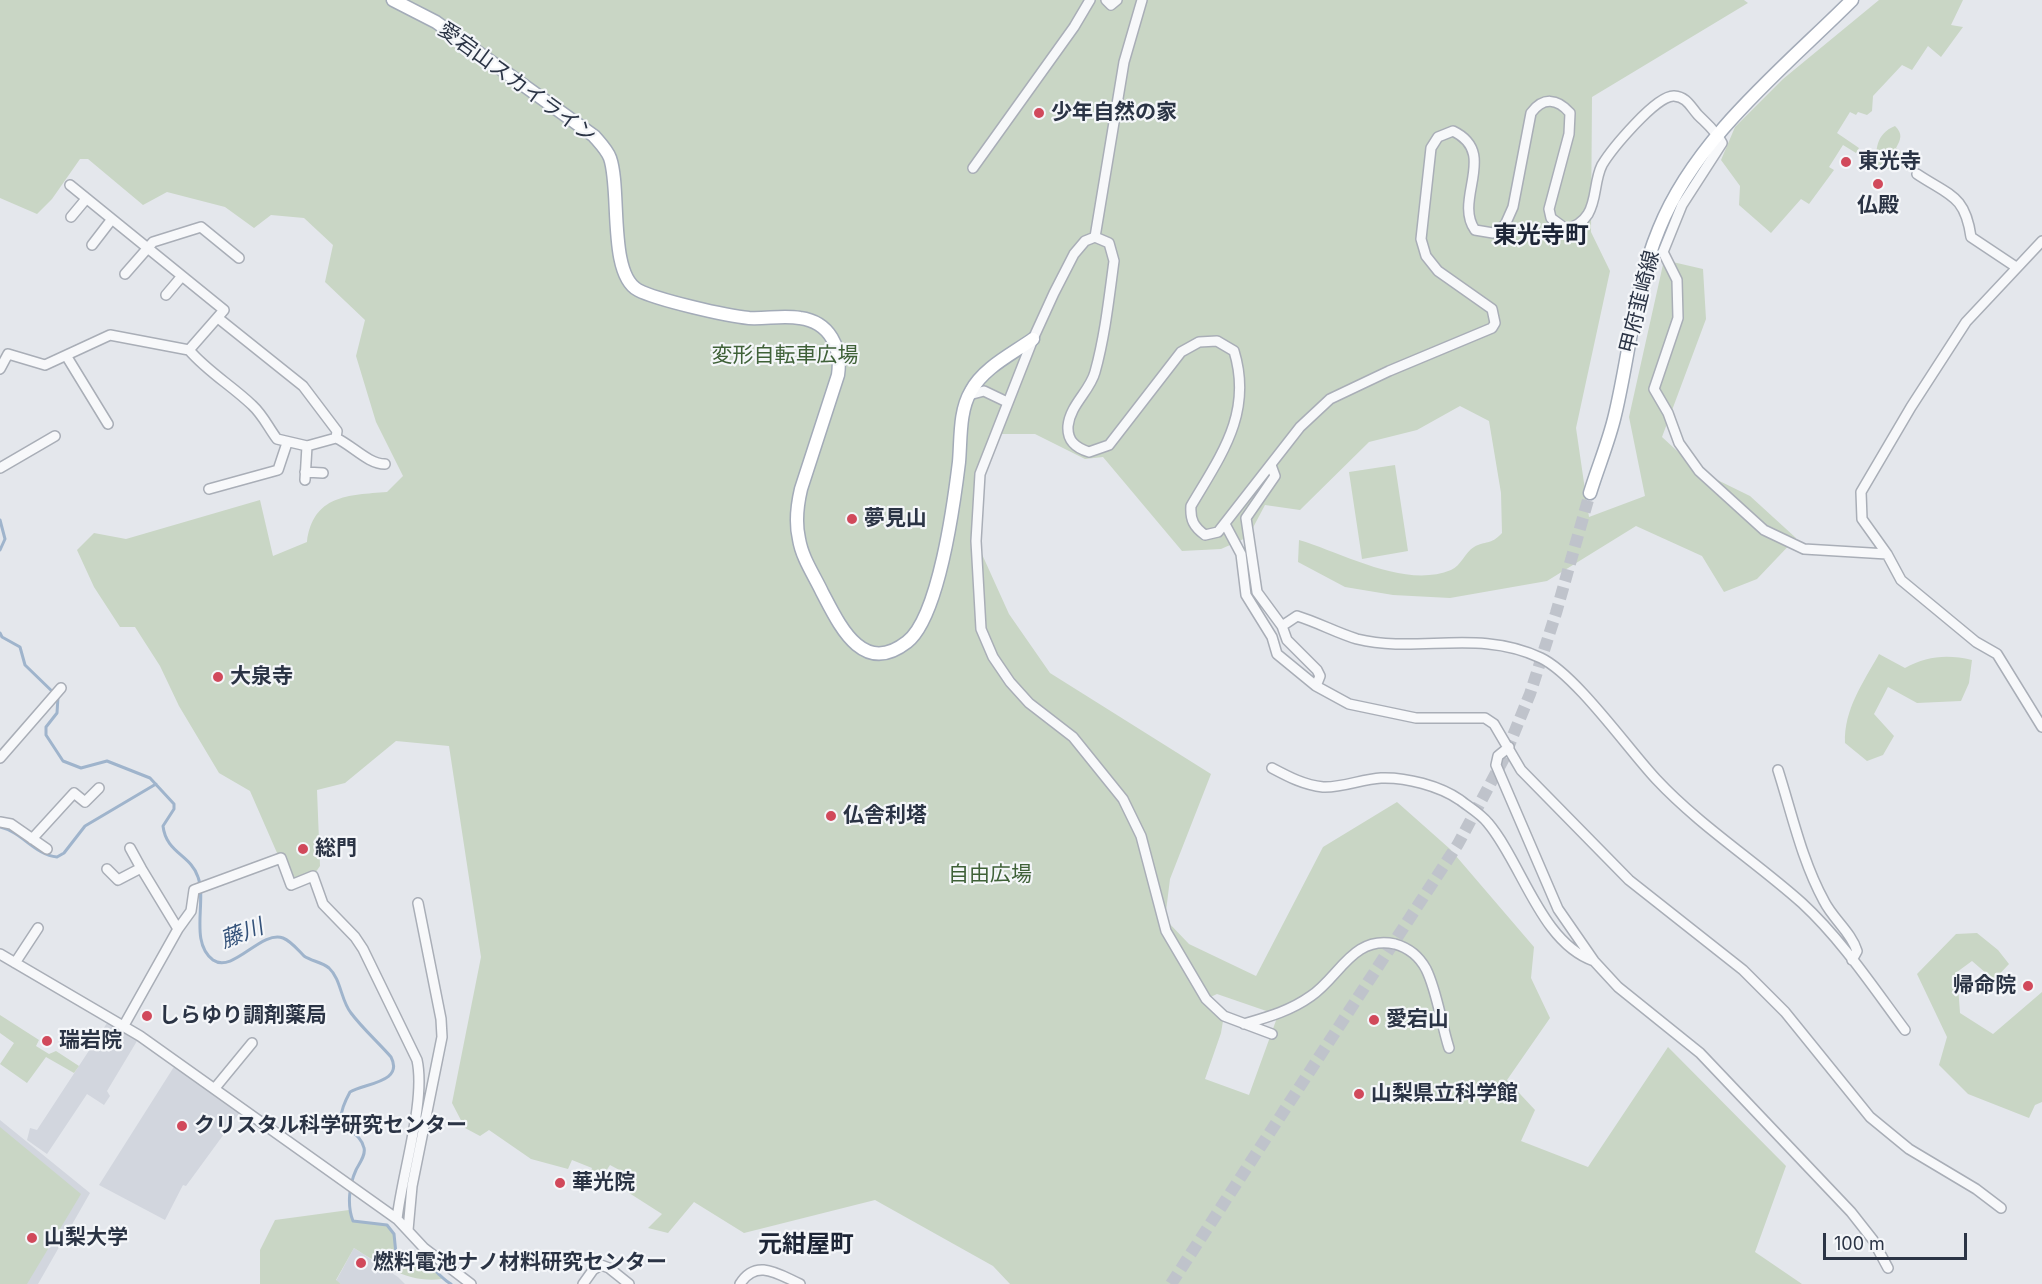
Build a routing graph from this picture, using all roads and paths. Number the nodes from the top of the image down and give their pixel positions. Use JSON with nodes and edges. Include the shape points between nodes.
{"nodes":[{"id":1,"x":393,"y":0,"type":"edge"},
{"id":2,"x":1090,"y":0,"type":"edge"},
{"id":3,"x":1106,"y":0,"type":"edge"},
{"id":4,"x":1117,"y":0,"type":"edge"},
{"id":5,"x":1142,"y":0,"type":"edge"},
{"id":6,"x":1852,"y":0,"type":"edge"},
{"id":7,"x":1718,"y":133,"type":"junction"},
{"id":8,"x":973,"y":168,"type":"dead end"},
{"id":9,"x":1917,"y":174,"type":"dead end"},
{"id":10,"x":69,"y":186,"type":"dead end"},
{"id":11,"x":86,"y":199,"type":"junction"},
{"id":12,"x":72,"y":217,"type":"dead end"},
{"id":13,"x":112,"y":219,"type":"junction"},
{"id":14,"x":1095,"y":237,"type":"junction"},
{"id":15,"x":2042,"y":241,"type":"edge"},
{"id":16,"x":92,"y":245,"type":"dead end"},
{"id":17,"x":147,"y":247,"type":"junction"},
{"id":18,"x":239,"y":258,"type":"dead end"},
{"id":19,"x":2016,"y":267,"type":"junction"},
{"id":20,"x":125,"y":274,"type":"dead end"},
{"id":21,"x":182,"y":276,"type":"junction"},
{"id":22,"x":166,"y":295,"type":"dead end"},
{"id":23,"x":218,"y":318,"type":"junction"},
{"id":24,"x":1033,"y":339,"type":"junction"},
{"id":25,"x":189,"y":350,"type":"junction"},
{"id":26,"x":67,"y":357,"type":"junction"},
{"id":27,"x":0,"y":369,"type":"edge"},
{"id":28,"x":969,"y":395,"type":"junction"},
{"id":29,"x":1007,"y":402,"type":"junction"},
{"id":30,"x":108,"y":424,"type":"dead end"},
{"id":31,"x":55,"y":436,"type":"dead end"},
{"id":32,"x":336,"y":438,"type":"junction"},
{"id":33,"x":287,"y":443,"type":"junction"},
{"id":34,"x":307,"y":446,"type":"junction"},
{"id":35,"x":385,"y":464,"type":"dead end"},
{"id":36,"x":1271,"y":465,"type":"junction"},
{"id":37,"x":0,"y":468,"type":"edge"},
{"id":38,"x":323,"y":473,"type":"dead end"},
{"id":39,"x":209,"y":489,"type":"dead end"},
{"id":40,"x":1590,"y":493,"type":"tunnel mouth"},
{"id":41,"x":1226,"y":524,"type":"junction"},
{"id":42,"x":1887,"y":554,"type":"junction"},
{"id":43,"x":1282,"y":626,"type":"junction"},
{"id":44,"x":1316,"y":686,"type":"junction"},
{"id":45,"x":60,"y":689,"type":"dead end"},
{"id":46,"x":2042,"y":727,"type":"edge"},
{"id":47,"x":1509,"y":747,"type":"junction"},
{"id":48,"x":0,"y":758,"type":"edge"},
{"id":49,"x":1272,"y":768,"type":"dead end"},
{"id":50,"x":1778,"y":770,"type":"dead end"},
{"id":51,"x":99,"y":788,"type":"dead end"},
{"id":52,"x":0,"y":822,"type":"edge"},
{"id":53,"x":32,"y":839,"type":"junction"},
{"id":54,"x":130,"y":848,"type":"dead end"},
{"id":55,"x":47,"y":849,"type":"dead end"},
{"id":56,"x":141,"y":868,"type":"junction"},
{"id":57,"x":107,"y":869,"type":"dead end"},
{"id":58,"x":418,"y":903,"type":"dead end"},
{"id":59,"x":38,"y":928,"type":"dead end"},
{"id":60,"x":178,"y":929,"type":"junction"},
{"id":61,"x":0,"y":954,"type":"edge"},
{"id":62,"x":1852,"y":960,"type":"junction"},
{"id":63,"x":1594,"y":961,"type":"junction"},
{"id":64,"x":15,"y":963,"type":"junction"},
{"id":65,"x":1244,"y":1024,"type":"junction"},
{"id":66,"x":123,"y":1026,"type":"junction"},
{"id":67,"x":1905,"y":1030,"type":"dead end"},
{"id":68,"x":1272,"y":1034,"type":"dead end"},
{"id":69,"x":252,"y":1042,"type":"dead end"},
{"id":70,"x":1449,"y":1048,"type":"dead end"},
{"id":71,"x":215,"y":1088,"type":"junction"},
{"id":72,"x":2001,"y":1208,"type":"dead end"},
{"id":73,"x":397,"y":1219,"type":"junction"},
{"id":74,"x":408,"y":1230,"type":"junction"},
{"id":75,"x":1888,"y":1268,"type":"dead end"},
{"id":76,"x":471,"y":1284,"type":"edge"},
{"id":77,"x":583,"y":1284,"type":"edge"},
{"id":78,"x":629,"y":1284,"type":"edge"},
{"id":79,"x":740,"y":1284,"type":"edge"},
{"id":80,"x":800,"y":1284,"type":"edge"}],
"edges":[{"from":1,"to":28,"type":"main road","name":"愛宕山スカイライン","via":[[436,22],[604,147],[612,167],[621,260],[626,277],[636,289],[658,298],[749,318],[801,318],[828,333],[840,358],[838,375],[801,489],[798,538],[840,627],[849,640],[871,652],[894,650],[916,633],[925,613],[950,528]]},
{"from":2,"to":8,"type":"street"},
{"from":3,"to":4,"type":"street","via":[[1111,5]]},
{"from":5,"to":14,"type":"street","via":[[1124,62]]},
{"from":6,"to":7,"type":"main road","name":"甲府韮崎線"},
{"from":7,"to":36,"type":"street","via":[[1687,100],[1665,97],[1630,130],[1603,165],[1587,216],[1566,229],[1551,218],[1549,209],[1569,134],[1570,113],[1555,101],[1539,103],[1531,113],[1509,218],[1493,233],[1475,230],[1471,224],[1473,148],[1467,138],[1453,131],[1438,137],[1431,148],[1421,225],[1423,248],[1438,271],[1492,309],[1495,323],[1492,328],[1330,399],[1300,427]]},
{"from":7,"to":40,"type":"main road","name":"甲府韮崎線","via":[[1680,187],[1659,227],[1636,299],[1615,416]]},
{"from":7,"to":42,"type":"street","via":[[1722,142],[1682,205],[1664,252],[1677,280],[1678,318],[1654,389],[1679,443],[1699,471],[1764,531],[1804,549]]},
{"from":9,"to":19,"type":"street","via":[[1963,205],[1971,237]]},
{"from":10,"to":11,"type":"street"},
{"from":11,"to":12,"type":"street"},
{"from":11,"to":13,"type":"street"},
{"from":13,"to":16,"type":"street"},
{"from":13,"to":17,"type":"street"},
{"from":14,"to":24,"type":"street","name":"愛宕山スカイライン","via":[[1085,241],[1074,254]]},
{"from":14,"to":41,"type":"street","via":[[1109,243],[1114,261],[1095,374],[1074,408],[1068,424],[1069,437],[1073,445],[1089,452],[1109,445],[1181,352],[1199,342],[1217,341],[1234,351],[1242,375],[1237,415],[1226,448],[1191,506],[1190,517],[1205,535],[1218,532]]},
{"from":15,"to":19,"type":"street"},
{"from":17,"to":18,"type":"street","via":[[201,227]]},
{"from":17,"to":20,"type":"street"},
{"from":17,"to":21,"type":"street"},
{"from":19,"to":42,"type":"street","via":[[1966,322],[1911,406],[1862,492],[1862,519]]},
{"from":21,"to":22,"type":"street"},
{"from":21,"to":23,"type":"street","via":[[224,310]]},
{"from":23,"to":25,"type":"street"},
{"from":23,"to":32,"type":"street","via":[[303,386],[337,431]]},
{"from":24,"to":28,"type":"main road","name":"愛宕山スカイライン","via":[[981,377]]},
{"from":24,"to":29,"type":"street"},
{"from":25,"to":26,"type":"street","via":[[110,335]]},
{"from":25,"to":33,"type":"street","via":[[204,368],[266,419],[277,439]]},
{"from":26,"to":27,"type":"street","via":[[45,365],[8,354]]},
{"from":26,"to":30,"type":"street"},
{"from":28,"to":29,"type":"street","via":[[984,391]]},
{"from":29,"to":65,"type":"street","via":[[980,474],[976,541],[981,628],[993,657],[1010,682],[1029,703],[1073,736],[1123,799],[1141,836],[1171,941],[1206,999],[1224,1017]]},
{"from":31,"to":37,"type":"street"},
{"from":32,"to":34,"type":"street"},
{"from":32,"to":35,"type":"street","via":[[377,464]]},
{"from":33,"to":34,"type":"street"},
{"from":33,"to":39,"type":"street","via":[[279,470]]},
{"from":34,"to":38,"type":"street","via":[[305,476]]},
{"from":36,"to":41,"type":"street"},
{"from":36,"to":43,"type":"street","via":[[1275,476],[1246,518],[1257,592]]},
{"from":41,"to":44,"type":"street","via":[[1241,554],[1246,595],[1272,637],[1277,654]]},
{"from":42,"to":46,"type":"street","via":[[1901,580],[1915,594],[2004,662]]},
{"from":43,"to":44,"type":"street","via":[[1287,640],[1317,670],[1320,676]]},
{"from":43,"to":62,"type":"street","via":[[1297,616],[1357,639],[1486,642],[1542,659],[1574,685],[1668,791],[1803,904]]},
{"from":44,"to":47,"type":"street","via":[[1349,704],[1416,718],[1485,718],[1494,723]]},
{"from":45,"to":48,"type":"street"},
{"from":47,"to":63,"type":"street","via":[[1498,756],[1496,765],[1558,909]]},
{"from":47,"to":72,"type":"street","via":[[1521,770],[1629,880],[1743,970],[1792,1019],[1870,1117],[1909,1149]]},
{"from":49,"to":63,"type":"street","via":[[1303,784],[1326,787],[1382,778],[1412,781],[1457,798],[1487,821],[1555,930],[1580,957]]},
{"from":50,"to":62,"type":"street","via":[[1820,892],[1836,922],[1853,940],[1857,951]]},
{"from":51,"to":53,"type":"street","via":[[85,802],[74,793]]},
{"from":52,"to":53,"type":"street","via":[[11,824]]},
{"from":53,"to":55,"type":"street"},
{"from":54,"to":56,"type":"street"},
{"from":56,"to":57,"type":"street","via":[[118,880]]},
{"from":56,"to":60,"type":"street"},
{"from":58,"to":74,"type":"street","via":[[441,1036],[412,1186]]},
{"from":59,"to":64,"type":"street"},
{"from":60,"to":66,"type":"street"},
{"from":60,"to":73,"type":"street","via":[[191,911],[194,890],[206,885],[281,858],[291,885],[313,876],[323,904],[363,950],[410,1044],[420,1075]]},
{"from":61,"to":64,"type":"street"},
{"from":62,"to":67,"type":"street"},
{"from":63,"to":75,"type":"street","via":[[1618,987],[1700,1053],[1851,1212]]},
{"from":64,"to":66,"type":"street"},
{"from":65,"to":68,"type":"street"},
{"from":65,"to":70,"type":"street","via":[[1278,1015],[1315,994],[1358,948],[1389,943],[1415,953],[1425,969]]},
{"from":66,"to":71,"type":"street"},
{"from":69,"to":71,"type":"street"},
{"from":71,"to":73,"type":"street"},
{"from":73,"to":74,"type":"street"},
{"from":74,"to":76,"type":"street","via":[[424,1248]]},
{"from":77,"to":78,"type":"street","via":[[600,1265]]},
{"from":79,"to":80,"type":"street","via":[[752,1270],[763,1268]]}]}
